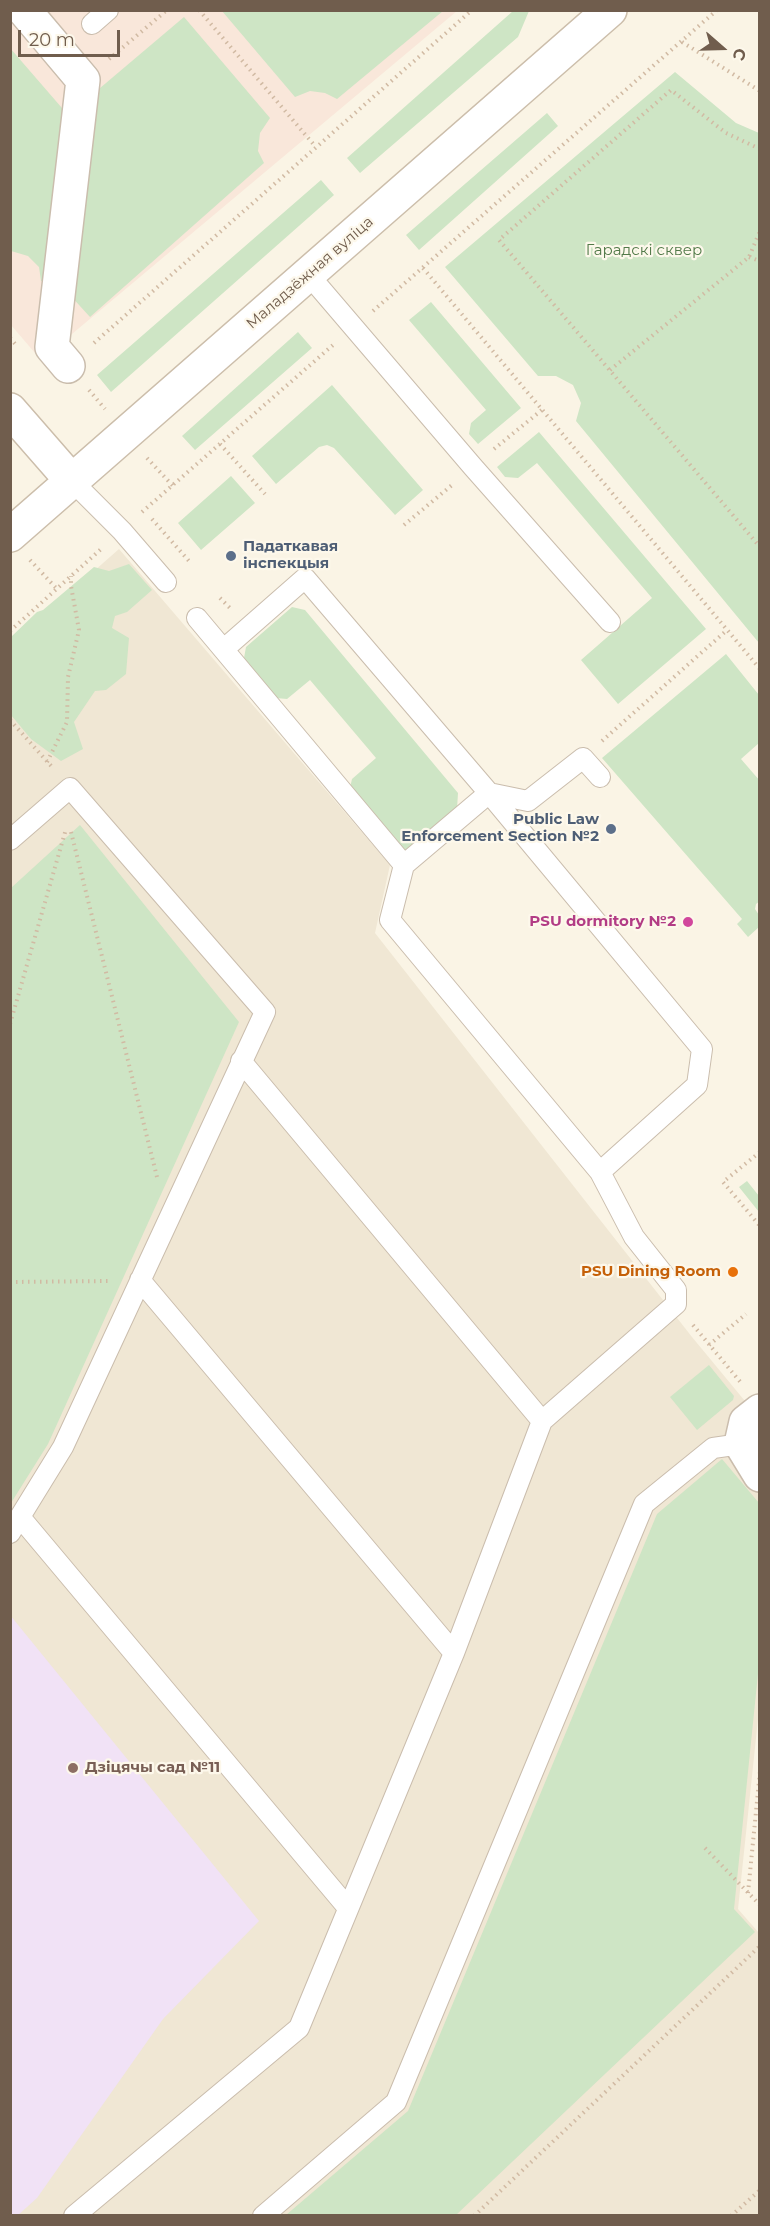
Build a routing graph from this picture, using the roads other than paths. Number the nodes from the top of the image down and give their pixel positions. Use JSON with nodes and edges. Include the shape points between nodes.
{"nodes":[{"id":1,"x":24,"y":10,"type":"edge"},
{"id":2,"x":108,"y":10,"type":"edge"},
{"id":3,"x":596,"y":15,"type":"edge"},
{"id":4,"x":92,"y":24,"type":"dead end"},
{"id":5,"x":308,"y":274,"type":"junction"},
{"id":6,"x":68,"y":366,"type":"road end"},
{"id":7,"x":10,"y":410,"type":"edge"},
{"id":8,"x":71,"y":480,"type":"junction"},
{"id":9,"x":10,"y":535,"type":"edge"},
{"id":10,"x":165,"y":582,"type":"dead end"},
{"id":11,"x":197,"y":618,"type":"dead end"},
{"id":12,"x":610,"y":622,"type":"dead end"},
{"id":13,"x":224,"y":650,"type":"junction"},
{"id":14,"x":600,"y":777,"type":"dead end"},
{"id":15,"x":489,"y":793,"type":"junction"},
{"id":16,"x":10,"y":840,"type":"edge"},
{"id":17,"x":404,"y":865,"type":"junction"},
{"id":18,"x":241,"y":1061,"type":"junction"},
{"id":19,"x":600,"y":1172,"type":"junction"},
{"id":20,"x":140,"y":1280,"type":"junction"},
{"id":21,"x":754,"y":1401,"type":"edge"},
{"id":22,"x":542,"y":1421,"type":"junction"},
{"id":23,"x":741,"y":1444,"type":"junction"},
{"id":24,"x":759,"y":1475,"type":"edge"},
{"id":25,"x":15,"y":1525,"type":"edge"},
{"id":26,"x":454,"y":1653,"type":"junction"},
{"id":27,"x":348,"y":1908,"type":"junction"},
{"id":28,"x":74,"y":2216,"type":"edge"},
{"id":29,"x":263,"y":2216,"type":"edge"}],
"edges":[{"from":1,"to":6,"type":"main road","via":[[83,81],[52,347]]},
{"from":2,"to":4,"type":"lane"},
{"from":3,"to":5,"type":"main road","name":"Маладзёжная вуліца"},
{"from":5,"to":8,"type":"main road","name":"Маладзёжная вуліца"},
{"from":5,"to":12,"type":"lane"},
{"from":7,"to":8,"type":"main road"},
{"from":8,"to":9,"type":"main road","name":"Маладзёжная вуліца"},
{"from":8,"to":10,"type":"lane"},
{"from":11,"to":13,"type":"lane"},
{"from":13,"to":15,"type":"lane","via":[[305,578]]},
{"from":13,"to":17,"type":"lane"},
{"from":14,"to":15,"type":"lane","via":[[583,758],[528,801]]},
{"from":15,"to":17,"type":"lane"},
{"from":15,"to":19,"type":"lane","via":[[702,1049],[698,1085]]},
{"from":16,"to":18,"type":"lane","via":[[70,788],[265,1012]]},
{"from":17,"to":19,"type":"lane","via":[[390,920]]},
{"from":18,"to":20,"type":"lane"},
{"from":18,"to":22,"type":"lane"},
{"from":19,"to":22,"type":"lane","via":[[634,1237],[676,1290],[676,1304]]},
{"from":20,"to":25,"type":"lane","via":[[63,1447]]},
{"from":20,"to":26,"type":"lane"},
{"from":21,"to":23,"type":"main road"},
{"from":22,"to":26,"type":"lane"},
{"from":23,"to":24,"type":"main road"},
{"from":23,"to":29,"type":"lane","via":[[713,1448],[644,1504],[396,2102]]},
{"from":25,"to":27,"type":"lane"},
{"from":26,"to":27,"type":"lane"},
{"from":27,"to":28,"type":"lane","via":[[299,2028]]}]}
